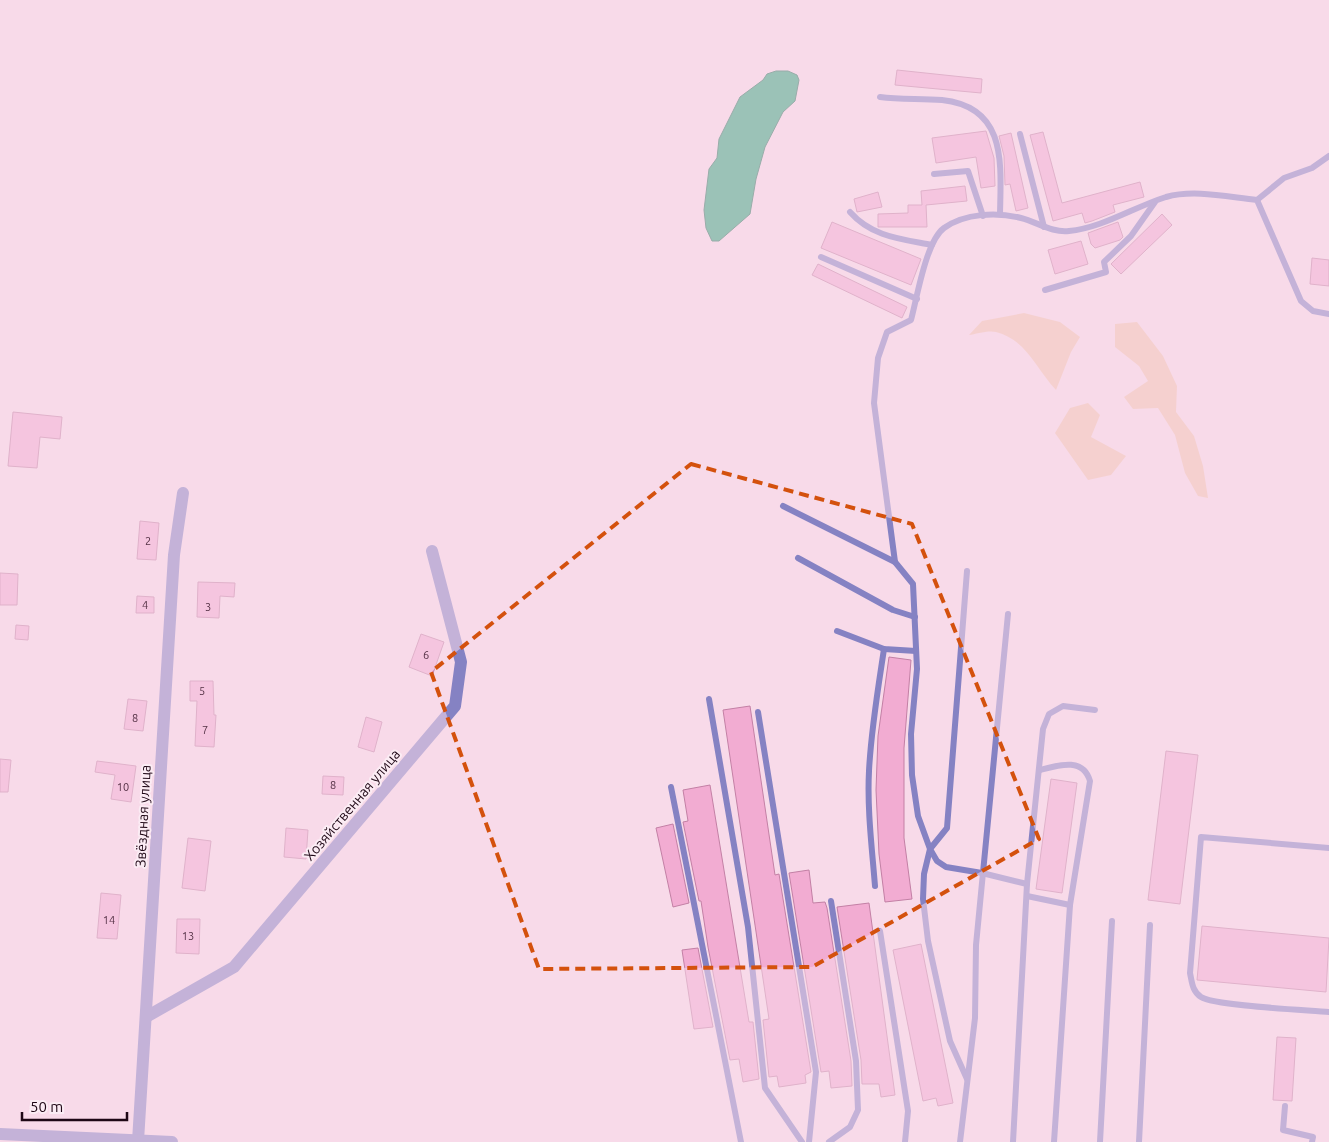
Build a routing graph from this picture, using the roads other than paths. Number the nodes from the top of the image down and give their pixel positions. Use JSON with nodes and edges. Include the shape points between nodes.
{"nodes":[{"id":1,"x":880,"y":97,"type":"dead end"},
{"id":2,"x":1020,"y":134,"type":"dead end"},
{"id":3,"x":1329,"y":156,"type":"edge"},
{"id":4,"x":934,"y":174,"type":"dead end"},
{"id":5,"x":1257,"y":200,"type":"junction"},
{"id":6,"x":1156,"y":201,"type":"junction"},
{"id":7,"x":850,"y":212,"type":"dead end"},
{"id":8,"x":1000,"y":214,"type":"junction"},
{"id":9,"x":983,"y":216,"type":"junction"},
{"id":10,"x":1044,"y":227,"type":"junction"},
{"id":11,"x":932,"y":245,"type":"junction"},
{"id":12,"x":821,"y":257,"type":"dead end"},
{"id":13,"x":1045,"y":290,"type":"dead end"},
{"id":14,"x":917,"y":299,"type":"junction"},
{"id":15,"x":1329,"y":314,"type":"edge"},
{"id":16,"x":183,"y":493,"type":"dead end"},
{"id":17,"x":783,"y":506,"type":"dead end"},
{"id":18,"x":432,"y":551,"type":"dead end"},
{"id":19,"x":798,"y":558,"type":"dead end"},
{"id":20,"x":895,"y":562,"type":"junction"},
{"id":21,"x":967,"y":572,"type":"dead end"},
{"id":22,"x":1008,"y":614,"type":"dead end"},
{"id":23,"x":915,"y":617,"type":"junction"},
{"id":24,"x":837,"y":631,"type":"dead end"},
{"id":25,"x":884,"y":649,"type":"junction"},
{"id":26,"x":916,"y":651,"type":"junction"},
{"id":27,"x":709,"y":699,"type":"dead end"},
{"id":28,"x":1096,"y":710,"type":"dead end"},
{"id":29,"x":758,"y":712,"type":"dead end"},
{"id":30,"x":1040,"y":770,"type":"junction"},
{"id":31,"x":671,"y":786,"type":"dead end"},
{"id":32,"x":1329,"y":848,"type":"edge"},
{"id":33,"x":930,"y":849,"type":"junction"},
{"id":34,"x":982,"y":872,"type":"junction"},
{"id":35,"x":1026,"y":884,"type":"junction"},
{"id":36,"x":874,"y":886,"type":"dead end"},
{"id":37,"x":1027,"y":896,"type":"junction"},
{"id":38,"x":831,"y":901,"type":"dead end"},
{"id":39,"x":1070,"y":905,"type":"junction"},
{"id":40,"x":1112,"y":921,"type":"dead end"},
{"id":41,"x":1150,"y":925,"type":"dead end"},
{"id":42,"x":880,"y":932,"type":"dead end"},
{"id":43,"x":1329,"y":1012,"type":"edge"},
{"id":44,"x":146,"y":1017,"type":"junction"},
{"id":45,"x":967,"y":1079,"type":"junction"},
{"id":46,"x":1285,"y":1106,"type":"dead end"},
{"id":47,"x":0,"y":1134,"type":"edge"},
{"id":48,"x":138,"y":1140,"type":"junction"},
{"id":49,"x":172,"y":1142,"type":"edge"},
{"id":50,"x":741,"y":1142,"type":"edge"},
{"id":51,"x":802,"y":1142,"type":"edge"},
{"id":52,"x":809,"y":1142,"type":"edge"},
{"id":53,"x":829,"y":1142,"type":"edge"},
{"id":54,"x":905,"y":1142,"type":"edge"},
{"id":55,"x":960,"y":1142,"type":"edge"},
{"id":56,"x":1013,"y":1142,"type":"edge"},
{"id":57,"x":1054,"y":1142,"type":"edge"},
{"id":58,"x":1100,"y":1142,"type":"edge"},
{"id":59,"x":1139,"y":1142,"type":"edge"},
{"id":60,"x":1312,"y":1142,"type":"edge"}],
"edges":[{"from":1,"to":8,"type":"lane","via":[[903,101],[942,100],[966,105],[985,118],[995,133],[1001,169]]},
{"from":2,"to":10,"type":"lane"},
{"from":3,"to":5,"type":"lane","via":[[1312,168],[1284,178]]},
{"from":4,"to":9,"type":"lane","via":[[968,171]]},
{"from":5,"to":6,"type":"lane","via":[[1186,194]]},
{"from":5,"to":15,"type":"lane","via":[[1302,301],[1313,311]]},
{"from":6,"to":10,"type":"lane","via":[[1069,231]]},
{"from":6,"to":13,"type":"lane","via":[[1131,236],[1104,262],[1106,272]]},
{"from":7,"to":11,"type":"lane","via":[[862,226],[887,236]]},
{"from":8,"to":9,"type":"lane"},
{"from":8,"to":10,"type":"lane"},
{"from":9,"to":11,"type":"lane","via":[[963,218],[943,228]]},
{"from":11,"to":14,"type":"lane"},
{"from":12,"to":14,"type":"lane"},
{"from":14,"to":20,"type":"lane","via":[[911,320],[887,332],[878,358],[874,403]]},
{"from":16,"to":44,"type":"street","name":"Звёздная улица","via":[[174,555]]},
{"from":17,"to":20,"type":"lane"},
{"from":18,"to":44,"type":"street","name":"Хозяйственная улица","via":[[461,662],[455,706],[234,967]]},
{"from":19,"to":23,"type":"lane","via":[[893,610]]},
{"from":20,"to":23,"type":"lane","via":[[913,584]]},
{"from":21,"to":33,"type":"lane","via":[[947,828]]},
{"from":22,"to":34,"type":"lane"},
{"from":23,"to":26,"type":"lane"},
{"from":24,"to":25,"type":"lane"},
{"from":25,"to":26,"type":"lane"},
{"from":25,"to":36,"type":"lane","via":[[869,772]]},
{"from":26,"to":33,"type":"lane","via":[[912,775],[918,816]]},
{"from":27,"to":51,"type":"lane","via":[[748,926],[765,1088]]},
{"from":28,"to":30,"type":"lane","via":[[1063,706],[1049,714],[1043,729]]},
{"from":29,"to":52,"type":"lane","via":[[816,1072]]},
{"from":30,"to":35,"type":"lane"},
{"from":30,"to":39,"type":"lane","via":[[1064,763],[1079,766],[1088,773],[1090,782]]},
{"from":31,"to":50,"type":"lane"},
{"from":32,"to":43,"type":"lane","via":[[1201,837],[1190,973],[1193,989],[1202,998]]},
{"from":33,"to":34,"type":"lane","via":[[937,861],[946,867]]},
{"from":33,"to":45,"type":"lane","via":[[923,899],[928,941],[950,1041]]},
{"from":34,"to":35,"type":"lane"},
{"from":34,"to":45,"type":"lane","via":[[975,1018]]},
{"from":35,"to":37,"type":"lane"},
{"from":37,"to":39,"type":"lane"},
{"from":37,"to":56,"type":"lane"},
{"from":38,"to":53,"type":"lane","via":[[856,1062],[858,1110],[850,1127]]},
{"from":39,"to":57,"type":"lane"},
{"from":40,"to":58,"type":"lane"},
{"from":41,"to":59,"type":"lane"},
{"from":42,"to":54,"type":"lane","via":[[908,1111]]},
{"from":44,"to":48,"type":"street","name":"Звёздная улица"},
{"from":45,"to":55,"type":"lane"},
{"from":46,"to":60,"type":"lane","via":[[1283,1130],[1313,1138]]},
{"from":47,"to":48,"type":"street"},
{"from":48,"to":49,"type":"street"}]}
